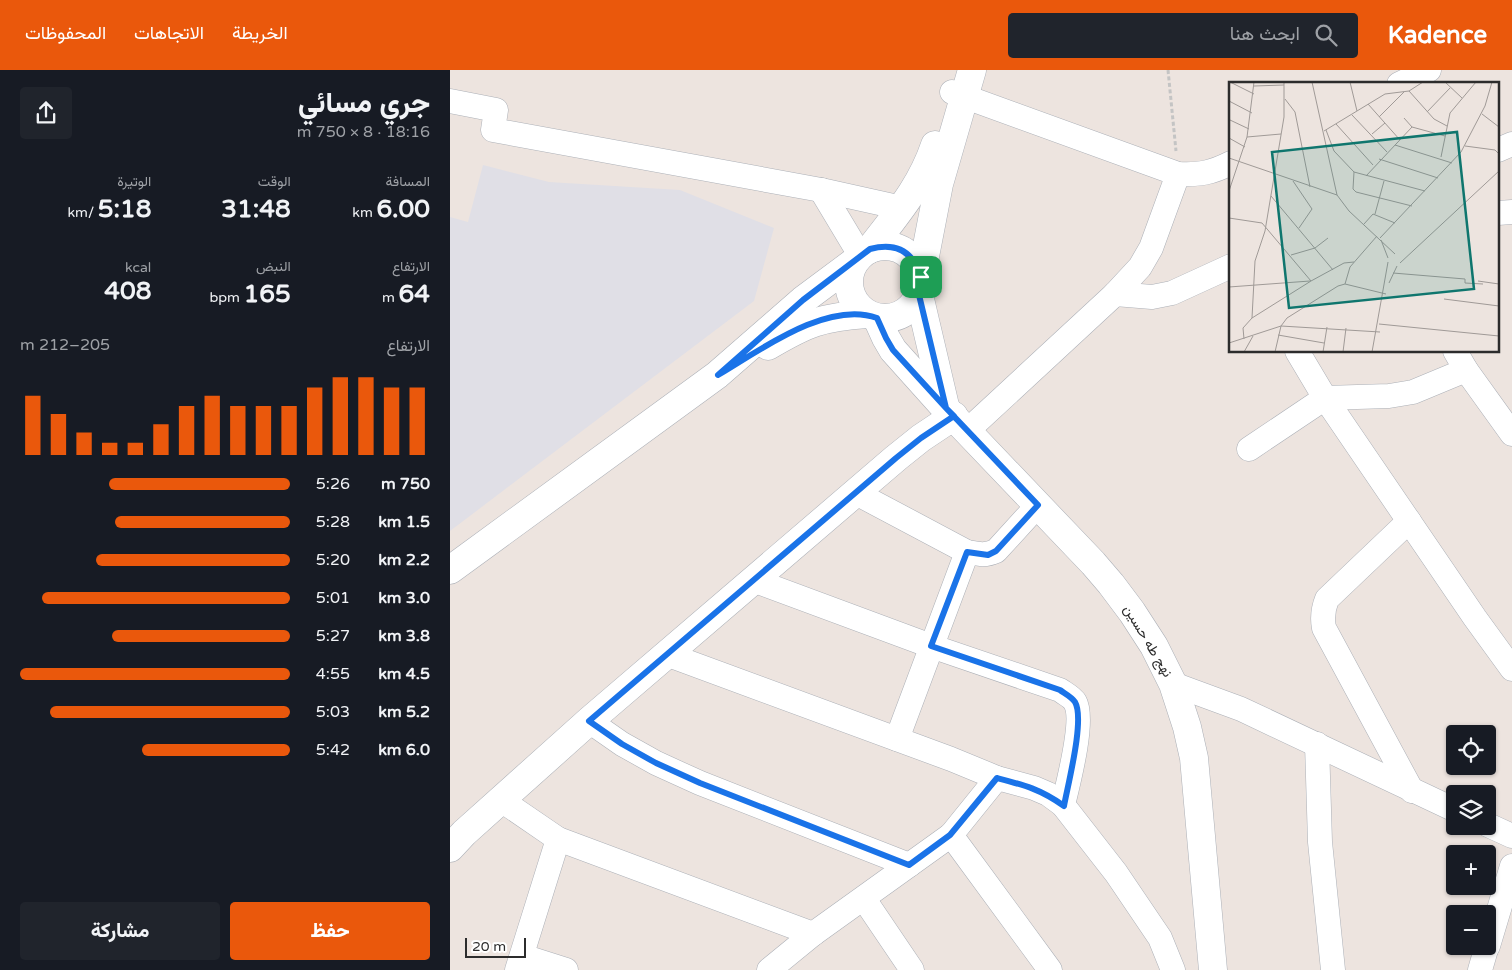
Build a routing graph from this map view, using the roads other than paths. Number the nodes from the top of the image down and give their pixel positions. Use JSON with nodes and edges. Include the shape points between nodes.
{"nodes":[{"id":1,"x":972,"y":70,"type":"edge"},
{"id":2,"x":1429,"y":70,"type":"edge"},
{"id":3,"x":1403,"y":82,"type":"edge"},
{"id":4,"x":958,"y":86,"type":"edge"},
{"id":5,"x":450,"y":101,"type":"edge"},
{"id":6,"x":1512,"y":144,"type":"edge"},
{"id":7,"x":1500,"y":149,"type":"edge"},
{"id":8,"x":1229,"y":164,"type":"edge"},
{"id":9,"x":1178,"y":174,"type":"junction"},
{"id":10,"x":821,"y":190,"type":"junction"},
{"id":11,"x":902,"y":208,"type":"junction"},
{"id":12,"x":861,"y":255,"type":"junction"},
{"id":13,"x":1229,"y":267,"type":"edge"},
{"id":14,"x":920,"y":286,"type":"junction"},
{"id":15,"x":1115,"y":294,"type":"junction"},
{"id":16,"x":872,"y":316,"type":"junction"},
{"id":17,"x":1298,"y":352,"type":"edge"},
{"id":18,"x":1461,"y":361,"type":"edge"},
{"id":19,"x":718,"y":375,"type":"junction"},
{"id":20,"x":1326,"y":398,"type":"junction"},
{"id":21,"x":955,"y":418,"type":"junction"},
{"id":22,"x":1512,"y":434,"type":"edge"},
{"id":23,"x":1249,"y":449,"type":"dead end"},
{"id":24,"x":856,"y":493,"type":"junction"},
{"id":25,"x":1038,"y":505,"type":"junction"},
{"id":26,"x":1409,"y":521,"type":"junction"},
{"id":27,"x":967,"y":552,"type":"junction"},
{"id":28,"x":450,"y":570,"type":"edge"},
{"id":29,"x":753,"y":580,"type":"junction"},
{"id":30,"x":931,"y":646,"type":"junction"},
{"id":31,"x":666,"y":654,"type":"junction"},
{"id":32,"x":1512,"y":669,"type":"edge"},
{"id":33,"x":1173,"y":684,"type":"junction"},
{"id":34,"x":589,"y":721,"type":"junction"},
{"id":35,"x":897,"y":739,"type":"junction"},
{"id":36,"x":1317,"y":744,"type":"junction"},
{"id":37,"x":997,"y":778,"type":"junction"},
{"id":38,"x":1412,"y":790,"type":"junction"},
{"id":39,"x":501,"y":800,"type":"junction"},
{"id":40,"x":1064,"y":806,"type":"junction"},
{"id":41,"x":1446,"y":806,"type":"edge"},
{"id":42,"x":1496,"y":829,"type":"edge"},
{"id":43,"x":950,"y":835,"type":"junction"},
{"id":44,"x":1512,"y":836,"type":"edge"},
{"id":45,"x":558,"y":839,"type":"junction"},
{"id":46,"x":450,"y":848,"type":"edge"},
{"id":47,"x":909,"y":865,"type":"junction"},
{"id":48,"x":1512,"y":866,"type":"edge"},
{"id":49,"x":864,"y":899,"type":"junction"},
{"id":50,"x":1496,"y":917,"type":"edge"},
{"id":51,"x":814,"y":934,"type":"junction"},
{"id":52,"x":1484,"y":955,"type":"edge"},
{"id":53,"x":520,"y":963,"type":"edge"},
{"id":54,"x":778,"y":967,"type":"edge"},
{"id":55,"x":566,"y":970,"type":"edge"},
{"id":56,"x":912,"y":970,"type":"edge"},
{"id":57,"x":1050,"y":970,"type":"edge"},
{"id":58,"x":1173,"y":970,"type":"edge"},
{"id":59,"x":1214,"y":970,"type":"edge"},
{"id":60,"x":1333,"y":970,"type":"edge"},
{"id":61,"x":1480,"y":970,"type":"edge"}],
"edges":[{"from":1,"to":4,"type":"main road"},
{"from":2,"to":3,"type":"street"},
{"from":4,"to":9,"type":"street","via":[[1137,161]]},
{"from":4,"to":11,"type":"main road","via":[[929,163]]},
{"from":4,"to":14,"type":"main road"},
{"from":5,"to":10,"type":"street","via":[[496,110],[493,130]]},
{"from":6,"to":7,"type":"street"},
{"from":8,"to":9,"type":"street","via":[[1199,175]]},
{"from":9,"to":15,"type":"street","via":[[1151,248],[1140,267]]},
{"from":10,"to":11,"type":"street"},
{"from":10,"to":12,"type":"street"},
{"from":11,"to":12,"type":"main road"},
{"from":12,"to":14,"type":"main road","via":[[881,246],[903,250],[915,262]]},
{"from":12,"to":16,"type":"main road","via":[[849,274],[848,286],[858,307]]},
{"from":12,"to":19,"type":"main road","via":[[803,300]]},
{"from":13,"to":15,"type":"street","via":[[1172,293],[1152,297]]},
{"from":14,"to":16,"type":"main road","via":[[914,304],[902,314],[887,319]]},
{"from":14,"to":21,"type":"main road"},
{"from":15,"to":21,"type":"street"},
{"from":16,"to":19,"type":"main road","via":[[834,317],[805,325]]},
{"from":16,"to":21,"type":"main road","name":"نهج طه حسين","via":[[893,350]]},
{"from":17,"to":20,"type":"street"},
{"from":18,"to":20,"type":"street","via":[[1413,392]]},
{"from":18,"to":22,"type":"street"},
{"from":19,"to":28,"type":"main road"},
{"from":20,"to":23,"type":"street"},
{"from":20,"to":26,"type":"street"},
{"from":21,"to":24,"type":"main road","via":[[915,443]]},
{"from":21,"to":25,"type":"main road","name":"نهج طه حسين"},
{"from":24,"to":27,"type":"street"},
{"from":24,"to":29,"type":"main road"},
{"from":25,"to":27,"type":"street","via":[[996,551],[988,555]]},
{"from":25,"to":33,"type":"main road","name":"نهج طه حسين","via":[[1111,584],[1154,646]]},
{"from":26,"to":32,"type":"street"},
{"from":26,"to":38,"type":"street","via":[[1327,599],[1322,620]]},
{"from":27,"to":30,"type":"street"},
{"from":29,"to":30,"type":"street"},
{"from":29,"to":31,"type":"main road"},
{"from":30,"to":35,"type":"street"},
{"from":30,"to":40,"type":"street","via":[[1039,681],[1074,700],[1078,711],[1077,730]]},
{"from":31,"to":34,"type":"main road"},
{"from":31,"to":35,"type":"street"},
{"from":33,"to":36,"type":"street","via":[[1241,708]]},
{"from":33,"to":59,"type":"main road","name":"نهج طه حسين","via":[[1194,758]]},
{"from":34,"to":39,"type":"main road"},
{"from":34,"to":47,"type":"street","via":[[622,744],[700,783]]},
{"from":35,"to":37,"type":"street"},
{"from":36,"to":38,"type":"street"},
{"from":36,"to":60,"type":"street","via":[[1320,842]]},
{"from":37,"to":40,"type":"street","via":[[1034,788]]},
{"from":37,"to":43,"type":"street"},
{"from":38,"to":41,"type":"street"},
{"from":39,"to":45,"type":"street"},
{"from":39,"to":46,"type":"main road"},
{"from":40,"to":58,"type":"street","via":[[1116,873],[1160,938]]},
{"from":42,"to":44,"type":"street"},
{"from":43,"to":47,"type":"street"},
{"from":43,"to":57,"type":"street"},
{"from":45,"to":51,"type":"street"},
{"from":45,"to":53,"type":"street"},
{"from":47,"to":49,"type":"street"},
{"from":48,"to":50,"type":"street"},
{"from":49,"to":51,"type":"street"},
{"from":49,"to":56,"type":"street"},
{"from":51,"to":54,"type":"street"},
{"from":52,"to":61,"type":"street"},
{"from":53,"to":55,"type":"street"}]}
